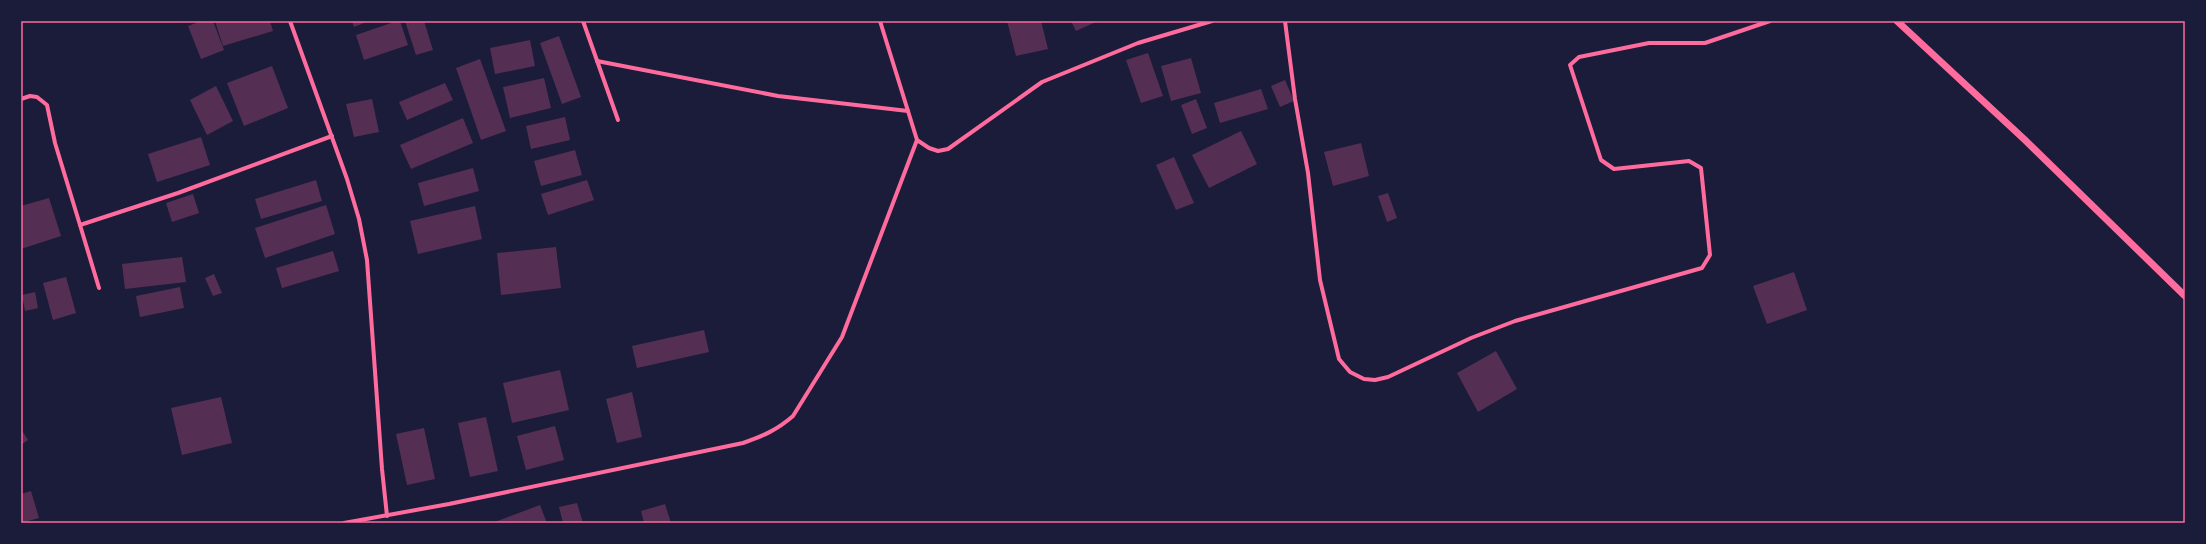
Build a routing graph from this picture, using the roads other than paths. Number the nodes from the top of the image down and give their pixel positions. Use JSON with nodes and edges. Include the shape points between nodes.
{"nodes":[{"id":1,"x":290,"y":21,"type":"edge"},
{"id":2,"x":583,"y":21,"type":"edge"},
{"id":3,"x":880,"y":21,"type":"edge"},
{"id":4,"x":1212,"y":21,"type":"edge"},
{"id":5,"x":1284,"y":21,"type":"edge"},
{"id":6,"x":1770,"y":21,"type":"edge"},
{"id":7,"x":1896,"y":21,"type":"edge"},
{"id":8,"x":597,"y":61,"type":"junction"},
{"id":9,"x":21,"y":99,"type":"edge"},
{"id":10,"x":908,"y":111,"type":"junction"},
{"id":11,"x":618,"y":120,"type":"dead end"},
{"id":12,"x":332,"y":136,"type":"junction"},
{"id":13,"x":917,"y":140,"type":"junction"},
{"id":14,"x":80,"y":225,"type":"junction"},
{"id":15,"x":98,"y":288,"type":"dead end"},
{"id":16,"x":2185,"y":296,"type":"edge"},
{"id":17,"x":387,"y":516,"type":"junction"},
{"id":18,"x":344,"y":523,"type":"edge"}],
"edges":[{"from":1,"to":12,"type":"street"},
{"from":2,"to":8,"type":"street"},
{"from":3,"to":10,"type":"street"},
{"from":4,"to":13,"type":"street","via":[[1138,43],[1042,82],[948,149],[938,151]]},
{"from":5,"to":6,"type":"street","via":[[1308,173],[1320,280],[1331,330],[1339,359],[1350,372],[1364,379],[1375,380],[1409,369],[1471,338],[1515,321],[1702,268],[1710,255],[1701,168],[1690,161],[1614,170],[1601,160],[1570,65],[1579,57],[1649,43],[1705,43]]},
{"from":7,"to":16,"type":"street","via":[[2025,140]]},
{"from":8,"to":10,"type":"street","via":[[778,96]]},
{"from":8,"to":11,"type":"street"},
{"from":9,"to":14,"type":"street","via":[[38,97],[47,105],[55,143]]},
{"from":10,"to":13,"type":"street"},
{"from":12,"to":14,"type":"street","via":[[178,193]]},
{"from":12,"to":17,"type":"street","via":[[359,219],[367,260]]},
{"from":13,"to":17,"type":"street","via":[[842,337],[793,416],[768,435],[743,443]]},
{"from":14,"to":15,"type":"street"},
{"from":17,"to":18,"type":"street"}]}
